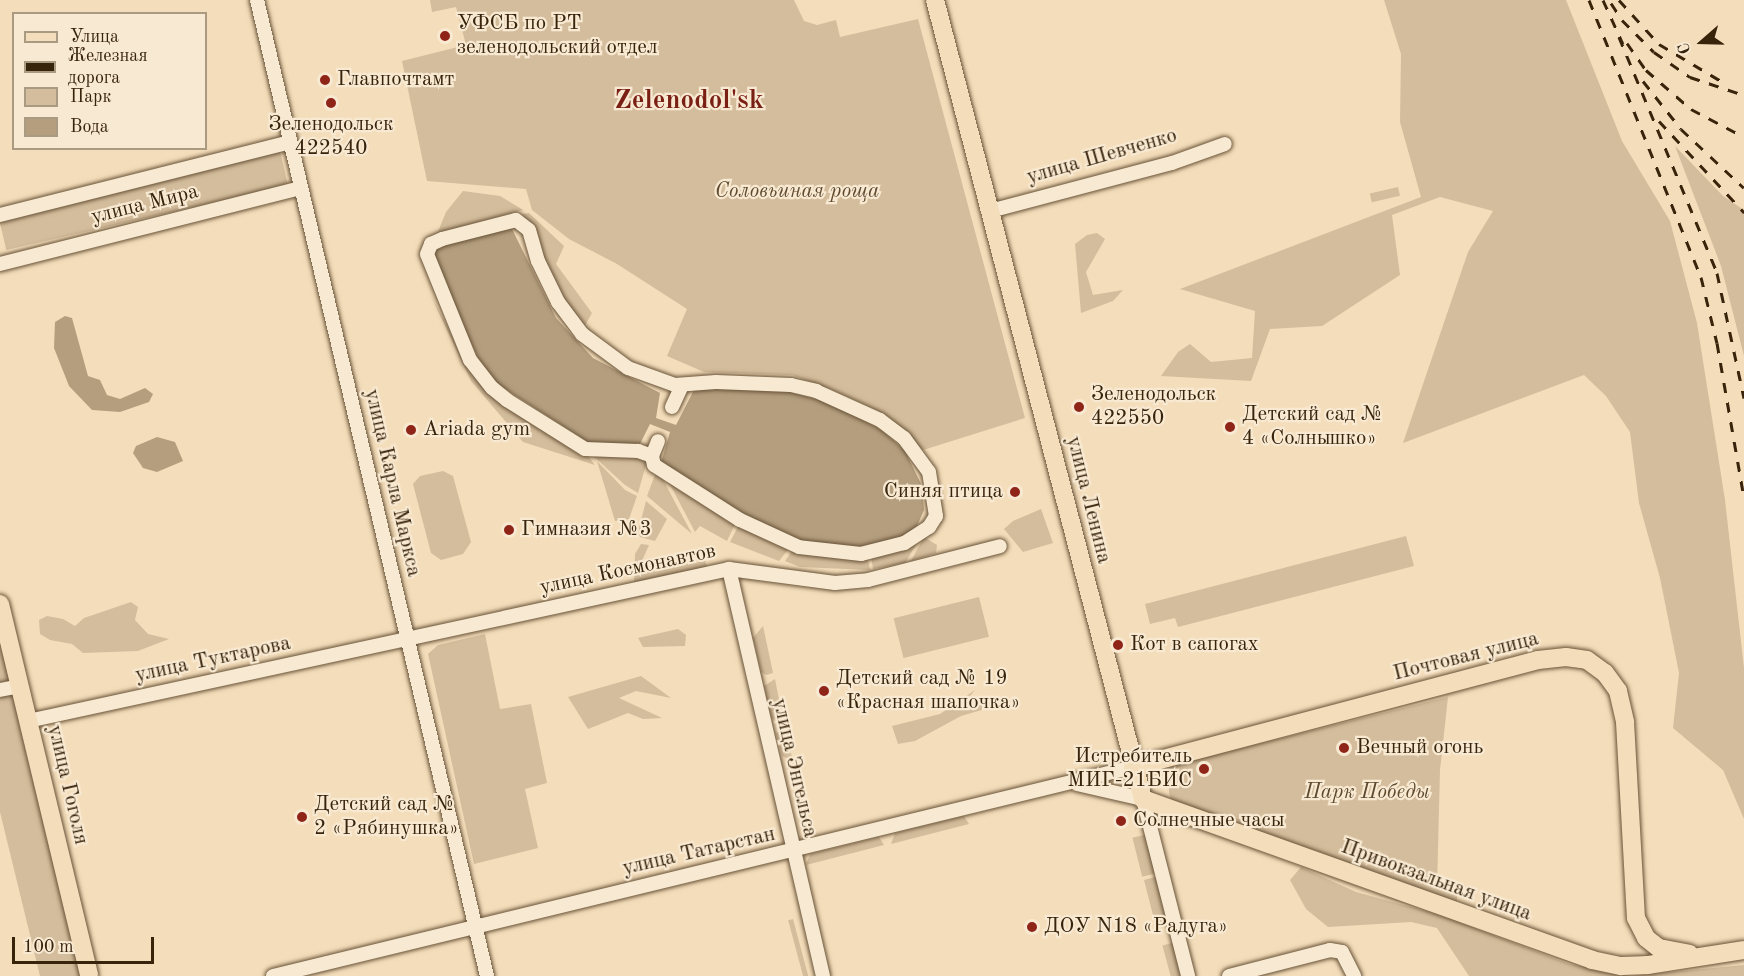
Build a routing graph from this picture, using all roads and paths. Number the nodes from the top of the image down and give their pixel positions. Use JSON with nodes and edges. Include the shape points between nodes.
{"nodes":[{"id":1,"x":257,"y":0,"type":"edge"},
{"id":2,"x":935,"y":0,"type":"edge"},
{"id":3,"x":290,"y":142,"type":"junction"},
{"id":4,"x":1225,"y":144,"type":"dead end"},
{"id":5,"x":301,"y":188,"type":"junction"},
{"id":6,"x":990,"y":211,"type":"junction"},
{"id":7,"x":0,"y":215,"type":"edge"},
{"id":8,"x":0,"y":264,"type":"edge"},
{"id":9,"x":682,"y":386,"type":"junction"},
{"id":10,"x":672,"y":407,"type":"dead end"},
{"id":11,"x":658,"y":441,"type":"dead end"},
{"id":12,"x":652,"y":456,"type":"junction"},
{"id":13,"x":1000,"y":546,"type":"dead end"},
{"id":14,"x":729,"y":569,"type":"junction"},
{"id":15,"x":0,"y":604,"type":"edge"},
{"id":16,"x":407,"y":640,"type":"junction"},
{"id":17,"x":20,"y":686,"type":"junction"},
{"id":18,"x":0,"y":690,"type":"edge"},
{"id":19,"x":28,"y":721,"type":"junction"},
{"id":20,"x":1133,"y":767,"type":"junction"},
{"id":21,"x":1071,"y":783,"type":"junction"},
{"id":22,"x":1143,"y":799,"type":"junction"},
{"id":23,"x":791,"y":852,"type":"junction"},
{"id":24,"x":474,"y":927,"type":"junction"},
{"id":25,"x":1744,"y":950,"type":"edge"},
{"id":26,"x":1720,"y":953,"type":"junction"},
{"id":27,"x":89,"y":976,"type":"edge"},
{"id":28,"x":273,"y":976,"type":"edge"},
{"id":29,"x":487,"y":976,"type":"edge"},
{"id":30,"x":823,"y":976,"type":"edge"},
{"id":31,"x":1188,"y":976,"type":"edge"},
{"id":32,"x":1229,"y":976,"type":"edge"},
{"id":33,"x":1354,"y":976,"type":"edge"}],
"edges":[{"from":1,"to":3,"type":"street","name":"улица Карла Маркса"},
{"from":2,"to":6,"type":"main road","name":"улица Ленина"},
{"from":3,"to":5,"type":"street","name":"улица Карла Маркса"},
{"from":3,"to":7,"type":"street","name":"улица Мира"},
{"from":4,"to":6,"type":"street","name":"улица Шевченко","via":[[1172,164]]},
{"from":5,"to":8,"type":"street","name":"улица Мира"},
{"from":5,"to":16,"type":"street","name":"улица Карла Маркса"},
{"from":6,"to":20,"type":"main road","name":"улица Ленина"},
{"from":9,"to":10,"type":"street"},
{"from":9,"to":12,"type":"street","via":[[716,382],[791,385],[816,391],[880,420],[904,438],[929,472],[936,516],[918,536],[884,550],[841,555],[799,547],[740,520],[654,465]]},
{"from":9,"to":12,"type":"street","via":[[628,368],[582,334],[558,302],[525,225],[516,220],[501,223],[431,244],[427,254],[438,286],[470,360],[492,388],[585,449],[638,451]]},
{"from":11,"to":12,"type":"street"},
{"from":13,"to":14,"type":"street","name":"улица Космонавтов","via":[[868,580],[835,583]]},
{"from":14,"to":16,"type":"street","name":"улица Космонавтов"},
{"from":14,"to":23,"type":"street","name":"улица Энгельса"},
{"from":15,"to":17,"type":"main road","name":"улица Гоголя"},
{"from":16,"to":19,"type":"street","name":"улица Туктарова"},
{"from":16,"to":24,"type":"street","name":"улица Карла Маркса"},
{"from":17,"to":18,"type":"street"},
{"from":17,"to":19,"type":"main road","name":"улица Гоголя"},
{"from":19,"to":27,"type":"main road","name":"улица Гоголя"},
{"from":20,"to":21,"type":"street","name":"улица Татарстан"},
{"from":20,"to":22,"type":"main road","name":"улица Ленина"},
{"from":20,"to":26,"type":"main road","name":"Почтовая улица","via":[[1538,660],[1587,660],[1605,673],[1618,691],[1625,722],[1636,918],[1646,938],[1659,948],[1678,954]]},
{"from":21,"to":22,"type":"street"},
{"from":21,"to":23,"type":"street","name":"улица Татарстан"},
{"from":22,"to":26,"type":"main road","name":"Привокзальная улица","via":[[1592,960],[1621,966],[1648,965]]},
{"from":22,"to":31,"type":"street","name":"улица Ленина"},
{"from":23,"to":24,"type":"street","name":"улица Татарстан"},
{"from":23,"to":30,"type":"street","name":"улица Энгельса"},
{"from":24,"to":28,"type":"street","name":"улица Татарстан"},
{"from":24,"to":29,"type":"street","name":"улица Карла Маркса"},
{"from":25,"to":26,"type":"main road"},
{"from":32,"to":33,"type":"street","via":[[1330,950],[1342,952],[1350,961]]}]}
